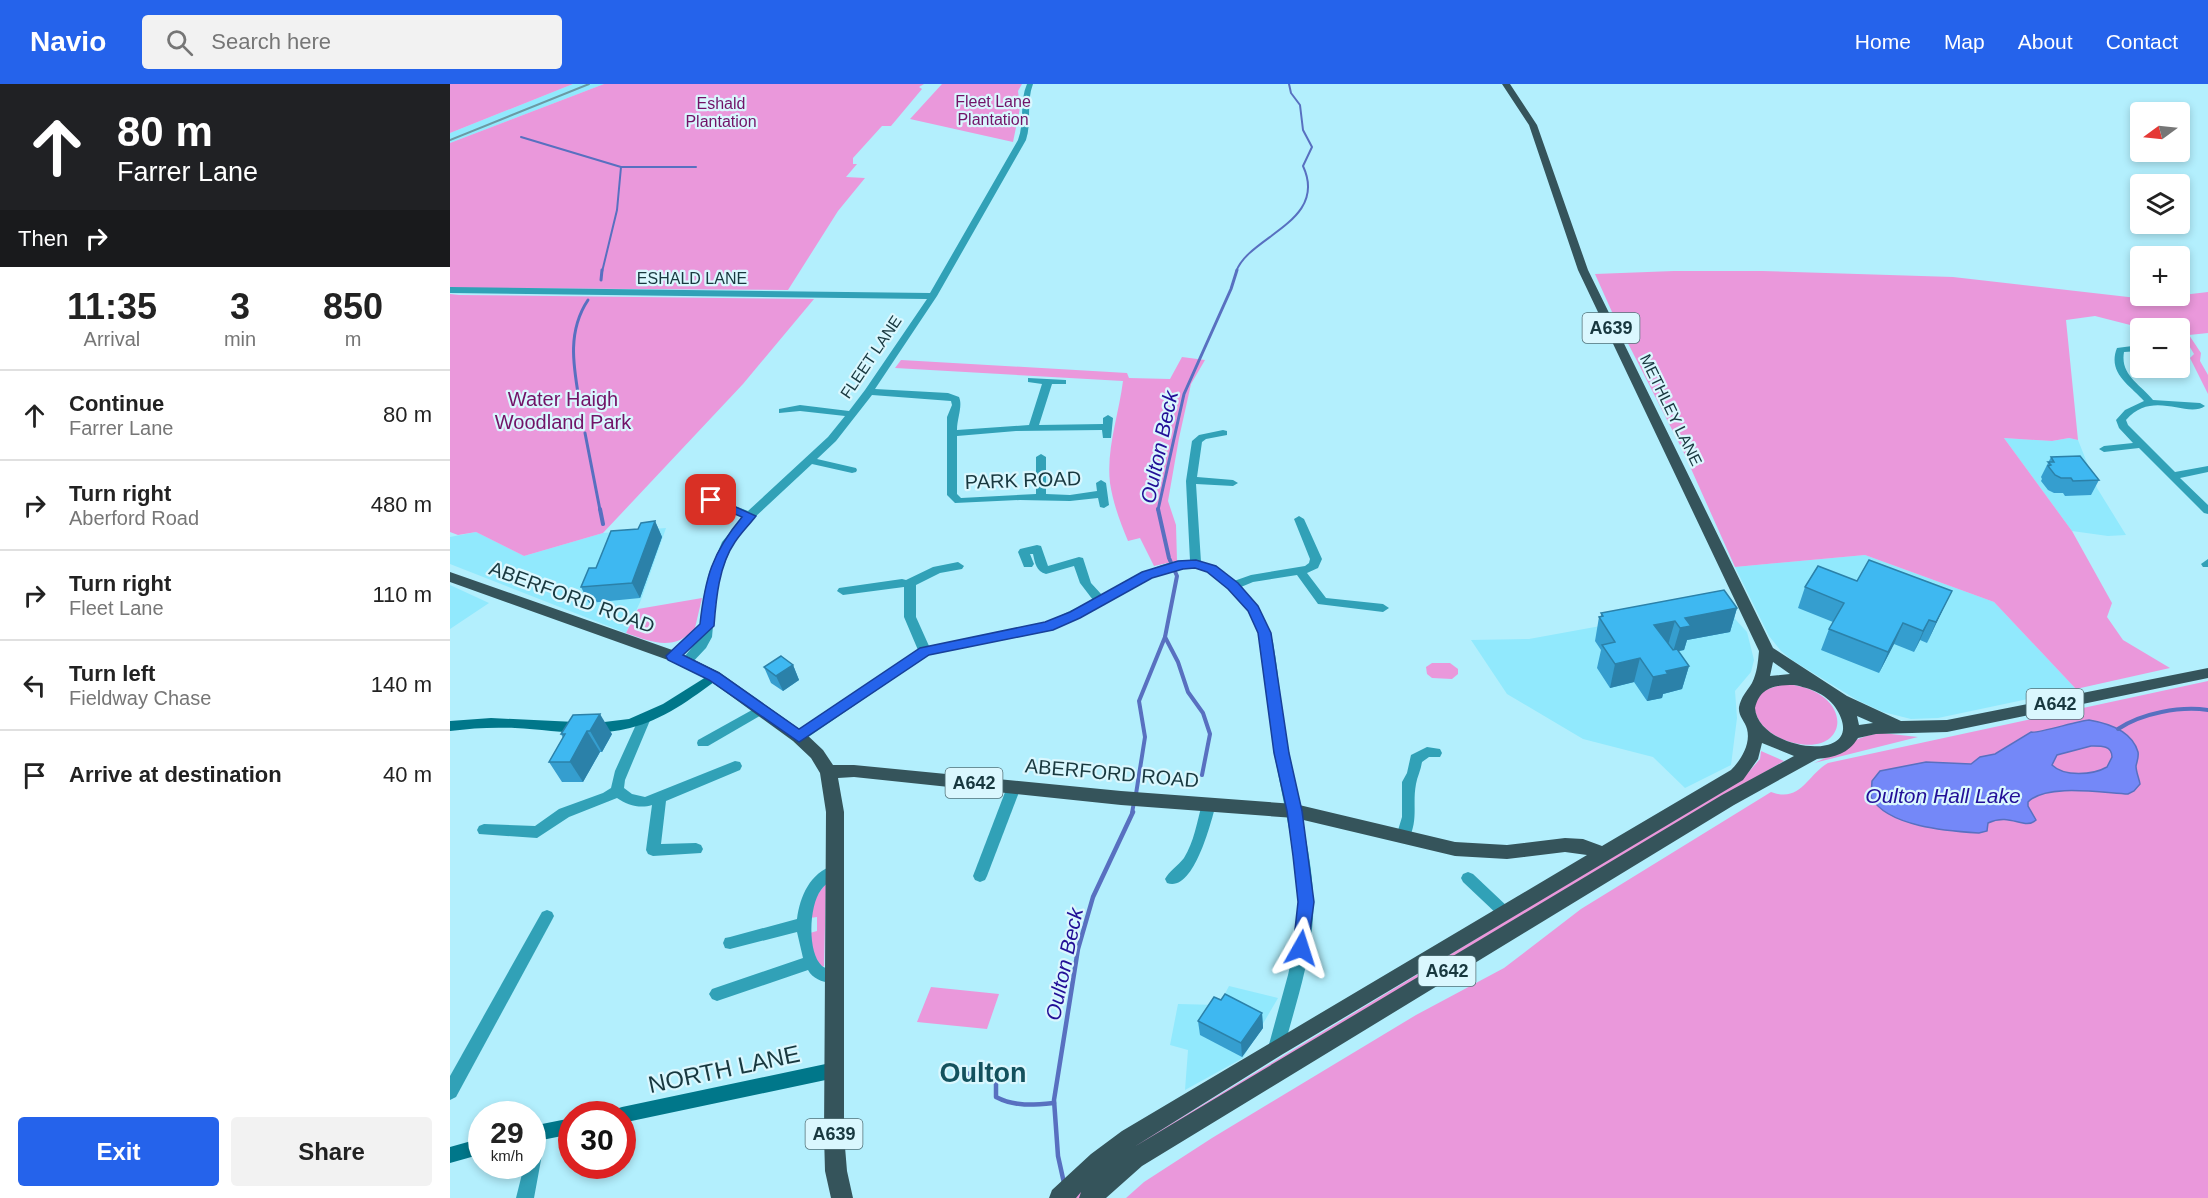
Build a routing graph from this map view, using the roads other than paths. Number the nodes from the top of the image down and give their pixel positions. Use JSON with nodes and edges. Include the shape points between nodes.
{"nodes":[{"id":1,"x":1030,"y":84,"type":"edge"},
{"id":2,"x":1506,"y":84,"type":"edge"},
{"id":3,"x":450,"y":290,"type":"edge"},
{"id":4,"x":933,"y":296,"type":"junction"},
{"id":5,"x":2113,"y":342,"type":"dead end"},
{"id":6,"x":2122,"y":348,"type":"junction"},
{"id":7,"x":2130,"y":348,"type":"edge"},
{"id":8,"x":1031,"y":380,"type":"dead end"},
{"id":9,"x":1048,"y":381,"type":"junction"},
{"id":10,"x":1063,"y":382,"type":"dead end"},
{"id":11,"x":869,"y":392,"type":"junction"},
{"id":12,"x":2150,"y":402,"type":"junction"},
{"id":13,"x":2200,"y":406,"type":"dead end"},
{"id":14,"x":780,"y":412,"type":"dead end"},
{"id":15,"x":852,"y":414,"type":"junction"},
{"id":16,"x":1107,"y":427,"type":"dead end"},
{"id":17,"x":1033,"y":428,"type":"junction"},
{"id":18,"x":953,"y":433,"type":"junction"},
{"id":19,"x":1222,"y":434,"type":"dead end"},
{"id":20,"x":2140,"y":445,"type":"junction"},
{"id":21,"x":2104,"y":449,"type":"dead end"},
{"id":22,"x":1041,"y":457,"type":"dead end"},
{"id":23,"x":810,"y":460,"type":"junction"},
{"id":24,"x":2208,"y":469,"type":"edge"},
{"id":25,"x":852,"y":470,"type":"dead end"},
{"id":26,"x":2172,"y":476,"type":"junction"},
{"id":27,"x":718,"y":478,"type":"dead end"},
{"id":28,"x":1191,"y":481,"type":"junction"},
{"id":29,"x":1233,"y":483,"type":"dead end"},
{"id":30,"x":1102,"y":494,"type":"dead end"},
{"id":31,"x":1041,"y":497,"type":"junction"},
{"id":32,"x":2208,"y":511,"type":"edge"},
{"id":33,"x":750,"y":516,"type":"junction"},
{"id":34,"x":1299,"y":519,"type":"dead end"},
{"id":35,"x":1028,"y":564,"type":"dead end"},
{"id":36,"x":1196,"y":564,"type":"junction"},
{"id":37,"x":958,"y":566,"type":"dead end"},
{"id":38,"x":1299,"y":571,"type":"junction"},
{"id":39,"x":450,"y":577,"type":"edge"},
{"id":40,"x":908,"y":584,"type":"junction"},
{"id":41,"x":1233,"y":586,"type":"junction"},
{"id":42,"x":843,"y":591,"type":"dead end"},
{"id":43,"x":1100,"y":600,"type":"junction"},
{"id":44,"x":1383,"y":609,"type":"dead end"},
{"id":45,"x":925,"y":651,"type":"junction"},
{"id":46,"x":1767,"y":651,"type":"junction"},
{"id":47,"x":679,"y":659,"type":"junction"},
{"id":48,"x":2208,"y":673,"type":"edge"},
{"id":49,"x":714,"y":676,"type":"junction"},
{"id":50,"x":1815,"y":684,"type":"junction"},
{"id":51,"x":1757,"y":688,"type":"junction"},
{"id":52,"x":1839,"y":699,"type":"junction"},
{"id":53,"x":760,"y":710,"type":"junction"},
{"id":54,"x":645,"y":718,"type":"junction"},
{"id":55,"x":450,"y":726,"type":"edge"},
{"id":56,"x":1900,"y":727,"type":"junction"},
{"id":57,"x":1755,"y":728,"type":"junction"},
{"id":58,"x":1852,"y":733,"type":"junction"},
{"id":59,"x":799,"y":737,"type":"junction"},
{"id":60,"x":704,"y":743,"type":"dead end"},
{"id":61,"x":1435,"y":753,"type":"dead end"},
{"id":62,"x":1812,"y":754,"type":"junction"},
{"id":63,"x":735,"y":766,"type":"dead end"},
{"id":64,"x":828,"y":772,"type":"junction"},
{"id":65,"x":1014,"y":787,"type":"junction"},
{"id":66,"x":617,"y":790,"type":"junction"},
{"id":67,"x":660,"y":798,"type":"junction"},
{"id":68,"x":1209,"y":804,"type":"junction"},
{"id":69,"x":1294,"y":811,"type":"junction"},
{"id":70,"x":484,"y":830,"type":"dead end"},
{"id":71,"x":1403,"y":837,"type":"junction"},
{"id":72,"x":696,"y":849,"type":"dead end"},
{"id":73,"x":1603,"y":854,"type":"junction"},
{"id":74,"x":834,"y":871,"type":"junction"},
{"id":75,"x":980,"y":876,"type":"dead end"},
{"id":76,"x":1468,"y":878,"type":"dead end"},
{"id":77,"x":1172,"y":879,"type":"dead end"},
{"id":78,"x":1504,"y":912,"type":"junction"},
{"id":79,"x":547,"y":916,"type":"dead end"},
{"id":80,"x":802,"y":924,"type":"junction"},
{"id":81,"x":730,"y":943,"type":"dead end"},
{"id":82,"x":812,"y":962,"type":"junction"},
{"id":83,"x":835,"y":976,"type":"junction"},
{"id":84,"x":717,"y":994,"type":"dead end"},
{"id":85,"x":1276,"y":1048,"type":"junction"},
{"id":86,"x":835,"y":1070,"type":"junction"},
{"id":87,"x":450,"y":1092,"type":"edge"},
{"id":88,"x":636,"y":1112,"type":"edge"},
{"id":89,"x":468,"y":1150,"type":"edge"},
{"id":90,"x":450,"y":1155,"type":"edge"},
{"id":91,"x":529,"y":1179,"type":"edge"},
{"id":92,"x":525,"y":1198,"type":"edge"},
{"id":93,"x":842,"y":1198,"type":"edge"},
{"id":94,"x":1060,"y":1198,"type":"edge"},
{"id":95,"x":1090,"y":1198,"type":"edge"}],
"edges":[{"from":1,"to":4,"type":"street","name":"FLEET LANE","via":[[1026,95],[1028,120],[1022,140]]},
{"from":2,"to":46,"type":"main road","name":"METHLEY LANE","number":"A639","via":[[1533,124],[1583,270]]},
{"from":3,"to":4,"type":"street","name":"ESHALD LANE"},
{"from":4,"to":11,"type":"street","name":"FLEET LANE"},
{"from":5,"to":6,"type":"street"},
{"from":6,"to":7,"type":"street"},
{"from":6,"to":12,"type":"street","via":[[2117,360],[2119,370]]},
{"from":8,"to":9,"type":"street"},
{"from":9,"to":10,"type":"street"},
{"from":9,"to":17,"type":"street"},
{"from":11,"to":15,"type":"street","name":"FLEET LANE"},
{"from":11,"to":18,"type":"street","name":"PARK ROAD","via":[[953,397],[958,402],[952,417]]},
{"from":12,"to":13,"type":"street"},
{"from":12,"to":20,"type":"street","via":[[2134,408],[2121,420]]},
{"from":14,"to":15,"type":"street","via":[[801,408]]},
{"from":15,"to":23,"type":"street","name":"FLEET LANE"},
{"from":16,"to":17,"type":"street"},
{"from":17,"to":18,"type":"street"},
{"from":18,"to":31,"type":"street","name":"PARK ROAD","via":[[952,495],[956,500]]},
{"from":19,"to":28,"type":"street","via":[[1197,441]]},
{"from":20,"to":21,"type":"street"},
{"from":20,"to":26,"type":"street"},
{"from":22,"to":31,"type":"street"},
{"from":23,"to":25,"type":"street"},
{"from":23,"to":33,"type":"street","name":"FLEET LANE"},
{"from":24,"to":26,"type":"street"},
{"from":26,"to":32,"type":"street"},
{"from":27,"to":33,"type":"street","via":[[694,497],[724,503]]},
{"from":28,"to":29,"type":"street"},
{"from":28,"to":36,"type":"street"},
{"from":30,"to":31,"type":"street","name":"PARK ROAD"},
{"from":33,"to":47,"type":"street","name":"FLEET LANE","via":[[728,542],[721,558],[702,645]]},
{"from":34,"to":38,"type":"street","via":[[1316,559],[1312,567]]},
{"from":35,"to":43,"type":"street","via":[[1024,552],[1037,549],[1046,570],[1079,561],[1084,585]]},
{"from":36,"to":41,"type":"street","via":[[1212,569]]},
{"from":36,"to":43,"type":"street","via":[[1182,564],[1147,575]]},
{"from":37,"to":40,"type":"street","via":[[937,570]]},
{"from":38,"to":41,"type":"street"},
{"from":38,"to":44,"type":"street","via":[[1322,601]]},
{"from":39,"to":47,"type":"main road","name":"ABERFORD ROAD"},
{"from":40,"to":42,"type":"street"},
{"from":40,"to":45,"type":"street","via":[[910,617]]},
{"from":41,"to":69,"type":"street","via":[[1253,609],[1264,633],[1281,753]]},
{"from":43,"to":45,"type":"street","via":[[1038,629]]},
{"from":45,"to":59,"type":"street"},
{"from":46,"to":50,"type":"main road","name":"METHLEY LANE","number":"A639"},
{"from":46,"to":51,"type":"main road"},
{"from":47,"to":49,"type":"main road","name":"ABERFORD ROAD"},
{"from":48,"to":56,"type":"main road","number":"A642","via":[[1947,726]]},
{"from":49,"to":53,"type":"main road","name":"ABERFORD ROAD"},
{"from":49,"to":54,"type":"street"},
{"from":50,"to":51,"type":"main road","number":"A642","via":[[1780,679]]},
{"from":50,"to":52,"type":"main road","number":"A642"},
{"from":51,"to":57,"type":"main road","number":"A642","via":[[1751,693],[1747,708]]},
{"from":52,"to":56,"type":"main road","number":"A642"},
{"from":52,"to":58,"type":"main road","via":[[1849,711]]},
{"from":53,"to":59,"type":"main road","name":"ABERFORD ROAD"},
{"from":53,"to":60,"type":"street"},
{"from":54,"to":55,"type":"street","via":[[617,726]]},
{"from":54,"to":66,"type":"street","via":[[641,733],[622,765]]},
{"from":56,"to":58,"type":"main road","number":"A642"},
{"from":57,"to":62,"type":"main road","number":"A642","via":[[1775,745]]},
{"from":57,"to":73,"type":"main road","number":"A642","via":[[1753,757],[1737,775]]},
{"from":58,"to":62,"type":"main road","number":"A642","via":[[1835,750]]},
{"from":59,"to":64,"type":"main road","name":"ABERFORD ROAD","via":[[817,754]]},
{"from":61,"to":71,"type":"street","via":[[1416,759],[1414,774],[1408,782],[1409,817]]},
{"from":62,"to":95,"type":"main road","number":"A642","via":[[1722,804],[1134,1159]]},
{"from":63,"to":67,"type":"street"},
{"from":64,"to":65,"type":"main road","name":"ABERFORD ROAD","number":"A642","via":[[854,771]]},
{"from":64,"to":74,"type":"main road","number":"A639","via":[[835,812]]},
{"from":65,"to":68,"type":"main road","name":"ABERFORD ROAD","number":"A642"},
{"from":65,"to":75,"type":"street"},
{"from":66,"to":67,"type":"street","via":[[628,798],[645,802]]},
{"from":66,"to":70,"type":"street","via":[[564,813],[537,832]]},
{"from":67,"to":72,"type":"street","via":[[653,850]]},
{"from":68,"to":69,"type":"main road","name":"ABERFORD ROAD","number":"A642"},
{"from":68,"to":77,"type":"street","via":[[1195,852],[1188,865]]},
{"from":69,"to":71,"type":"main road","name":"ABERFORD ROAD","number":"A642"},
{"from":69,"to":85,"type":"street","via":[[1306,902],[1301,948]]},
{"from":71,"to":73,"type":"main road","name":"ABERFORD ROAD","number":"A642","via":[[1455,849],[1507,852],[1565,844]]},
{"from":73,"to":78,"type":"main road","number":"A642"},
{"from":74,"to":80,"type":"street","via":[[817,882]]},
{"from":74,"to":83,"type":"main road","number":"A639"},
{"from":76,"to":78,"type":"street"},
{"from":78,"to":85,"type":"main road","number":"A642"},
{"from":79,"to":87,"type":"street"},
{"from":80,"to":81,"type":"street"},
{"from":80,"to":82,"type":"street"},
{"from":82,"to":83,"type":"street","via":[[817,971]]},
{"from":82,"to":84,"type":"street"},
{"from":83,"to":86,"type":"main road","number":"A639"},
{"from":85,"to":94,"type":"main road","number":"A642","via":[[1129,1138]]},
{"from":86,"to":88,"type":"street","name":"NORTH LANE"},
{"from":86,"to":93,"type":"main road","number":"A639","via":[[834,1135]]},
{"from":89,"to":90,"type":"street"},
{"from":91,"to":92,"type":"street"}]}
